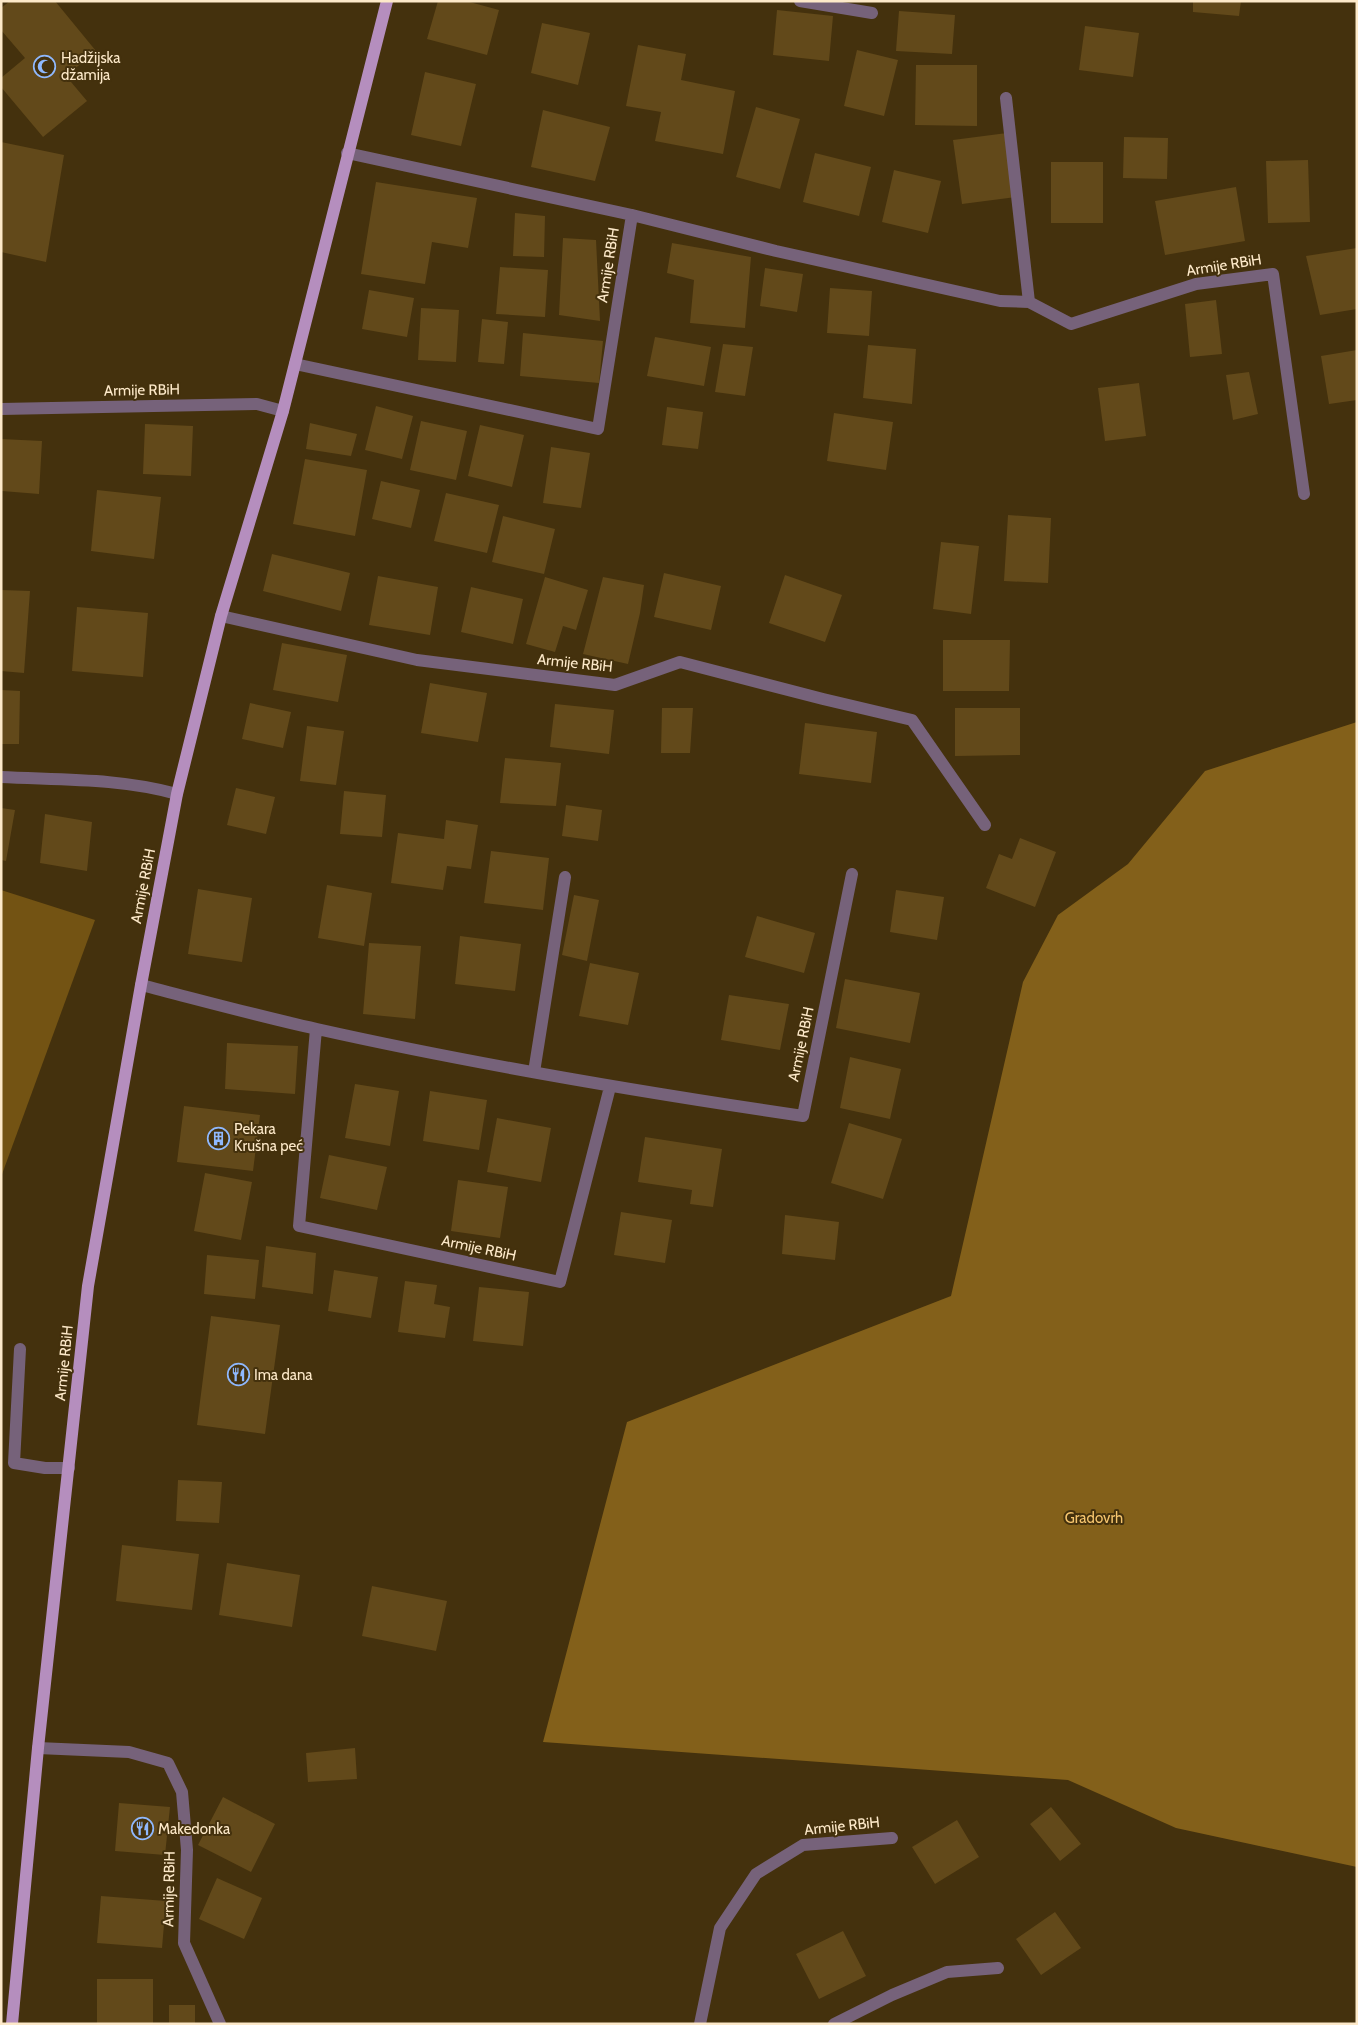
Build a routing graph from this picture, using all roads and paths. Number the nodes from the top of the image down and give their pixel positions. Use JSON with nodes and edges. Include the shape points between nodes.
{"nodes":[{"id":1,"x":387,"y":1,"type":"edge"},
{"id":2,"x":800,"y":1,"type":"edge"},
{"id":3,"x":872,"y":13,"type":"dead end"},
{"id":4,"x":1006,"y":98,"type":"dead end"},
{"id":5,"x":347,"y":154,"type":"junction"},
{"id":6,"x":632,"y":216,"type":"junction"},
{"id":7,"x":1029,"y":302,"type":"junction"},
{"id":8,"x":295,"y":364,"type":"junction"},
{"id":9,"x":1,"y":409,"type":"edge"},
{"id":10,"x":283,"y":411,"type":"junction"},
{"id":11,"x":1304,"y":494,"type":"dead end"},
{"id":12,"x":221,"y":616,"type":"junction"},
{"id":13,"x":1,"y":777,"type":"edge"},
{"id":14,"x":177,"y":794,"type":"junction"},
{"id":15,"x":985,"y":825,"type":"dead end"},
{"id":16,"x":852,"y":874,"type":"dead end"},
{"id":17,"x":565,"y":878,"type":"dead end"},
{"id":18,"x":141,"y":985,"type":"junction"},
{"id":19,"x":316,"y":1029,"type":"junction"},
{"id":20,"x":534,"y":1072,"type":"junction"},
{"id":21,"x":610,"y":1087,"type":"junction"},
{"id":22,"x":20,"y":1350,"type":"dead end"},
{"id":23,"x":70,"y":1468,"type":"junction"},
{"id":24,"x":38,"y":1748,"type":"junction"},
{"id":25,"x":892,"y":1838,"type":"dead end"},
{"id":26,"x":998,"y":1968,"type":"dead end"},
{"id":27,"x":12,"y":2024,"type":"edge"},
{"id":28,"x":220,"y":2024,"type":"edge"},
{"id":29,"x":700,"y":2024,"type":"edge"},
{"id":30,"x":834,"y":2024,"type":"edge"}],
"edges":[{"from":1,"to":5,"type":"main road","name":"Armije RBiH"},
{"from":2,"to":3,"type":"street"},
{"from":4,"to":7,"type":"street"},
{"from":5,"to":6,"type":"street","name":"Armije RBiH"},
{"from":5,"to":8,"type":"main road","name":"Armije RBiH"},
{"from":6,"to":7,"type":"street","name":"Armije RBiH","via":[[990,299]]},
{"from":6,"to":8,"type":"street","name":"Armije RBiH","via":[[598,429]]},
{"from":7,"to":11,"type":"street","name":"Armije RBiH","via":[[1071,324],[1196,284],[1273,274]]},
{"from":8,"to":10,"type":"main road","name":"Armije RBiH"},
{"from":9,"to":10,"type":"street","name":"Armije RBiH","via":[[257,404]]},
{"from":10,"to":12,"type":"main road","name":"Armije RBiH"},
{"from":12,"to":14,"type":"main road","name":"Armije RBiH"},
{"from":12,"to":15,"type":"street","name":"Armije RBiH","via":[[417,660],[615,685],[680,662],[912,720]]},
{"from":13,"to":14,"type":"street","via":[[102,781],[148,786]]},
{"from":14,"to":18,"type":"main road","name":"Armije RBiH"},
{"from":16,"to":21,"type":"street","name":"Armije RBiH","via":[[803,1116]]},
{"from":17,"to":20,"type":"street"},
{"from":18,"to":19,"type":"street","name":"Armije RBiH"},
{"from":18,"to":23,"type":"main road","name":"Armije RBiH","via":[[88,1286]]},
{"from":19,"to":20,"type":"street","name":"Armije RBiH"},
{"from":19,"to":21,"type":"street","name":"Armije RBiH","via":[[299,1226],[560,1282]]},
{"from":20,"to":21,"type":"street","name":"Armije RBiH"},
{"from":22,"to":23,"type":"street","via":[[14,1463]]},
{"from":23,"to":24,"type":"main road","name":"Armije RBiH"},
{"from":24,"to":27,"type":"main road","name":"Armije RBiH"},
{"from":24,"to":28,"type":"street","name":"Armije RBiH","via":[[129,1752],[168,1762],[182,1792],[187,1850],[184,1943]]},
{"from":25,"to":29,"type":"street","name":"Armije RBiH","via":[[803,1844],[756,1874],[720,1928]]},
{"from":26,"to":30,"type":"street","via":[[947,1972]]}]}
